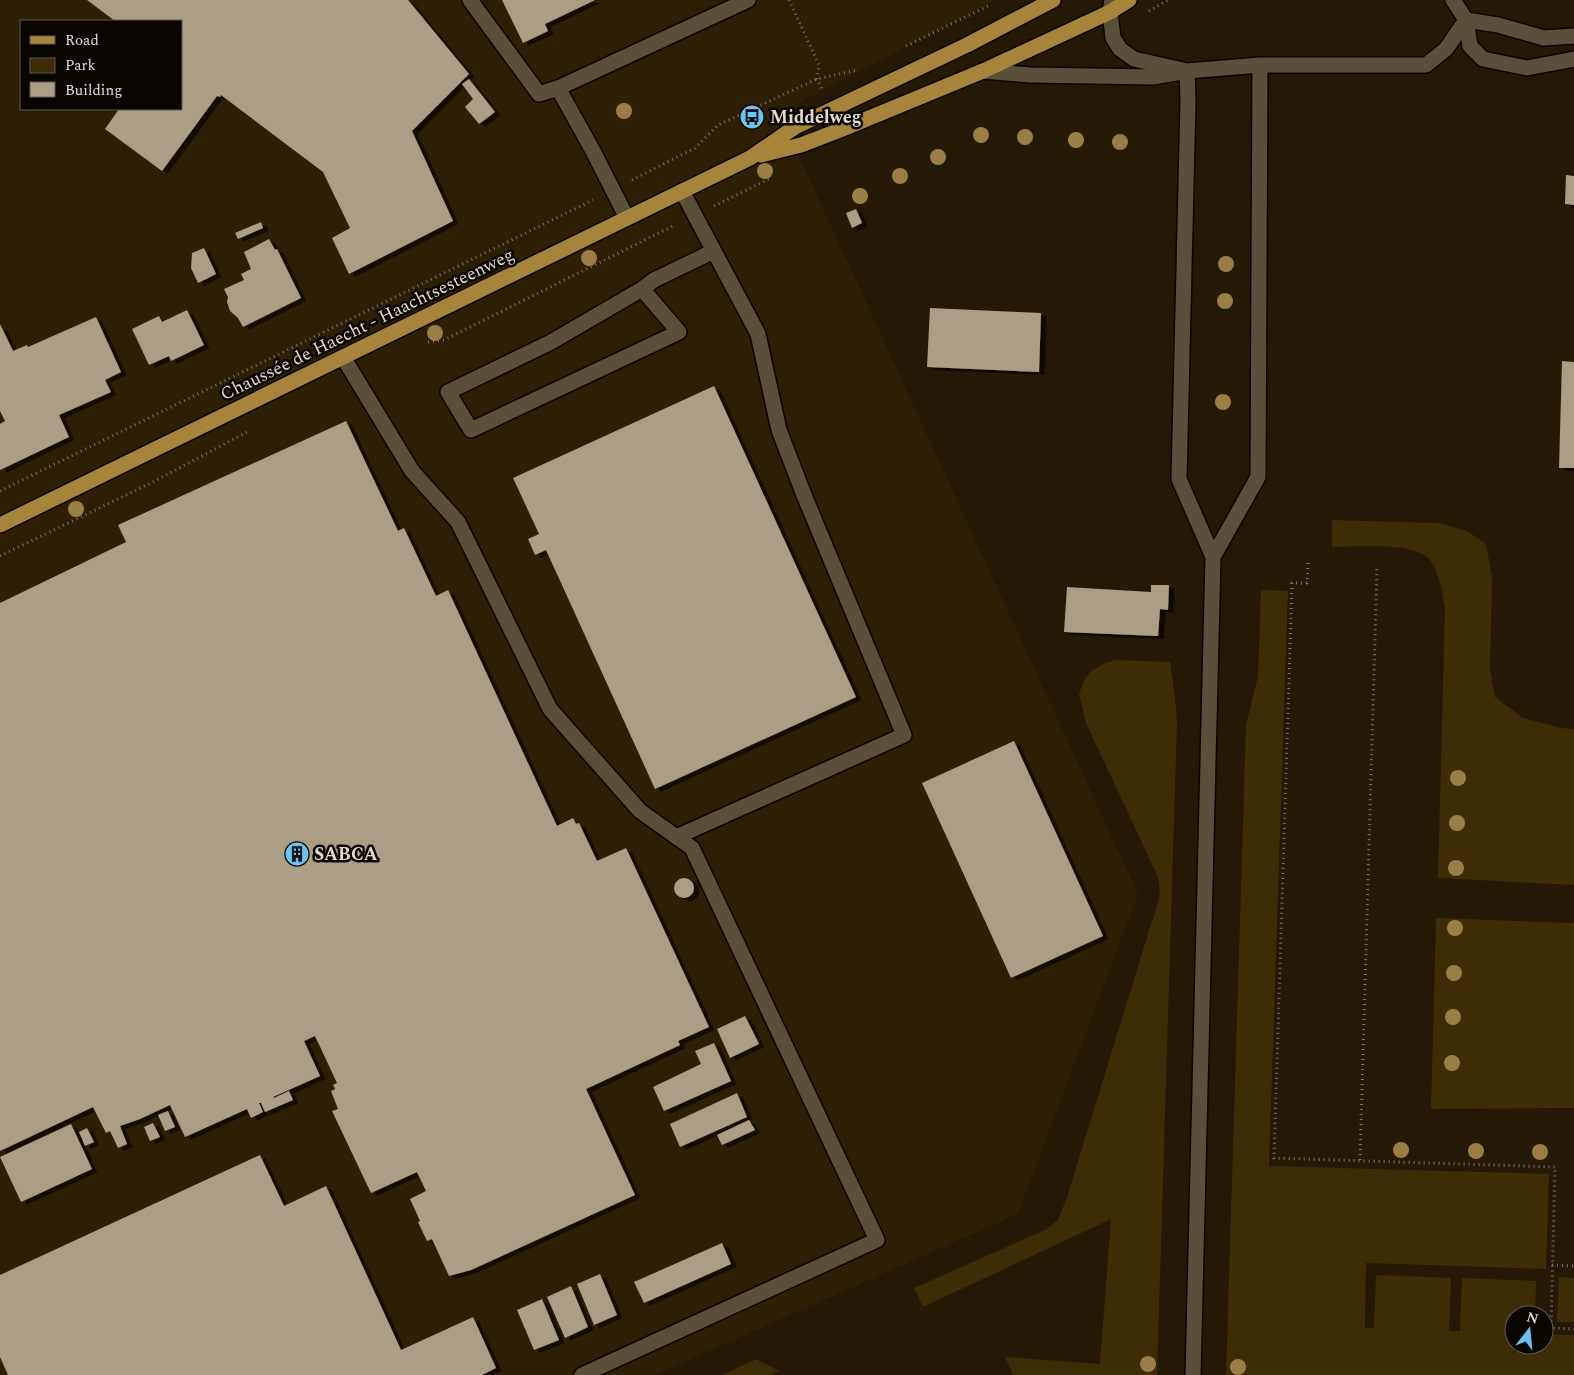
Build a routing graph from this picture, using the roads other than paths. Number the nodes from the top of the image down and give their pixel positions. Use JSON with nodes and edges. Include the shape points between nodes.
{"nodes":[{"id":1,"x":470,"y":0,"type":"edge"},
{"id":2,"x":748,"y":0,"type":"edge"},
{"id":3,"x":1053,"y":0,"type":"edge"},
{"id":4,"x":1129,"y":0,"type":"edge"},
{"id":5,"x":1453,"y":0,"type":"edge"},
{"id":6,"x":1111,"y":6,"type":"edge"},
{"id":7,"x":1466,"y":20,"type":"junction"},
{"id":8,"x":1574,"y":36,"type":"edge"},
{"id":9,"x":1574,"y":59,"type":"edge"},
{"id":10,"x":1260,"y":65,"type":"junction"},
{"id":11,"x":983,"y":71,"type":"junction"},
{"id":12,"x":1187,"y":71,"type":"junction"},
{"id":13,"x":558,"y":88,"type":"junction"},
{"id":14,"x":750,"y":158,"type":"junction"},
{"id":15,"x":682,"y":191,"type":"junction"},
{"id":16,"x":627,"y":218,"type":"junction"},
{"id":17,"x":714,"y":251,"type":"junction"},
{"id":18,"x":642,"y":290,"type":"junction"},
{"id":19,"x":343,"y":357,"type":"junction"},
{"id":20,"x":0,"y":525,"type":"edge"},
{"id":21,"x":1213,"y":557,"type":"junction"},
{"id":22,"x":676,"y":837,"type":"junction"},
{"id":23,"x":582,"y":1375,"type":"edge"},
{"id":24,"x":1193,"y":1375,"type":"edge"}],
"edges":[{"from":1,"to":13,"type":"street","via":[[539,94]]},
{"from":2,"to":13,"type":"street"},
{"from":3,"to":14,"type":"main road","name":"Chaussée de Haecht - Haachtsesteenweg","via":[[795,127]]},
{"from":4,"to":6,"type":"main road","name":"Chaussée de Haecht - Haachtsesteenweg"},
{"from":5,"to":7,"type":"street"},
{"from":6,"to":11,"type":"main road","name":"Chaussée de Haecht - Haachtsesteenweg"},
{"from":6,"to":12,"type":"street","via":[[1113,38],[1120,49],[1134,59]]},
{"from":7,"to":8,"type":"street","via":[[1498,24],[1544,38]]},
{"from":7,"to":9,"type":"street","via":[[1470,46],[1483,59],[1527,68]]},
{"from":7,"to":10,"type":"street","via":[[1446,49],[1426,65]]},
{"from":10,"to":12,"type":"street"},
{"from":10,"to":21,"type":"street","via":[[1258,477]]},
{"from":11,"to":12,"type":"street","via":[[1153,77]]},
{"from":11,"to":14,"type":"main road","name":"Chaussée de Haecht - Haachtsesteenweg","via":[[840,130]]},
{"from":12,"to":21,"type":"street","via":[[1179,479]]},
{"from":13,"to":16,"type":"street"},
{"from":14,"to":15,"type":"main road","name":"Chaussée de Haecht - Haachtsesteenweg"},
{"from":15,"to":16,"type":"main road","name":"Chaussée de Haecht - Haachtsesteenweg"},
{"from":15,"to":17,"type":"street"},
{"from":16,"to":19,"type":"main road","name":"Chaussée de Haecht - Haachtsesteenweg"},
{"from":17,"to":18,"type":"street","via":[[654,280]]},
{"from":17,"to":22,"type":"street","via":[[758,334],[779,430],[904,735]]},
{"from":18,"to":18,"type":"street","via":[[551,342],[448,392],[471,430],[679,332]]},
{"from":19,"to":20,"type":"main road","name":"Chaussée de Haecht - Haachtsesteenweg"},
{"from":19,"to":22,"type":"street","via":[[412,471],[458,522],[550,708],[640,811]]},
{"from":21,"to":24,"type":"street"},
{"from":22,"to":23,"type":"street","via":[[692,848],[877,1240]]}]}
